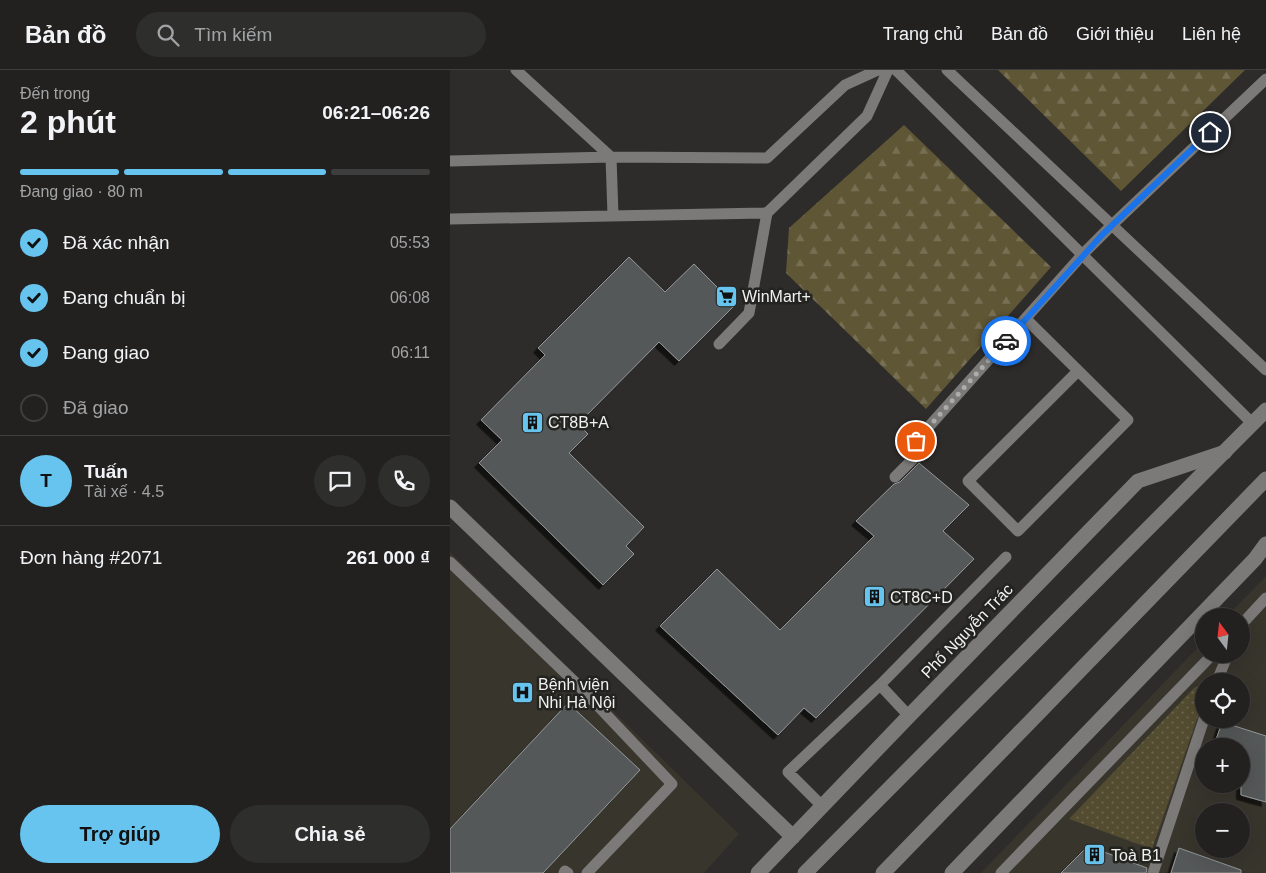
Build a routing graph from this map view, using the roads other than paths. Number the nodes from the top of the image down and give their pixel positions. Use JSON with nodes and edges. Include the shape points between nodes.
{"nodes":[{"id":1,"x":516,"y":70,"type":"edge"},
{"id":2,"x":878,"y":70,"type":"edge"},
{"id":3,"x":888,"y":70,"type":"edge"},
{"id":4,"x":896,"y":70,"type":"edge"},
{"id":5,"x":947,"y":70,"type":"edge"},
{"id":6,"x":1266,"y":79,"type":"edge"},
{"id":7,"x":611,"y":157,"type":"junction"},
{"id":8,"x":450,"y":161,"type":"edge"},
{"id":9,"x":767,"y":213,"type":"junction"},
{"id":10,"x":614,"y":216,"type":"junction"},
{"id":11,"x":450,"y":219,"type":"edge"},
{"id":12,"x":1112,"y":225,"type":"junction"},
{"id":13,"x":1083,"y":254,"type":"junction"},
{"id":14,"x":1026,"y":319,"type":"junction"},
{"id":15,"x":720,"y":344,"type":"dead end"},
{"id":16,"x":1266,"y":370,"type":"edge"},
{"id":17,"x":1078,"y":371,"type":"junction"},
{"id":18,"x":1266,"y":410,"type":"edge"},
{"id":19,"x":1252,"y":424,"type":"junction"},
{"id":20,"x":1225,"y":452,"type":"junction"},
{"id":21,"x":895,"y":477,"type":"dead end"},
{"id":22,"x":1266,"y":479,"type":"edge"},
{"id":23,"x":450,"y":507,"type":"edge"},
{"id":24,"x":1266,"y":544,"type":"edge"},
{"id":25,"x":1006,"y":557,"type":"dead end"},
{"id":26,"x":450,"y":562,"type":"edge"},
{"id":27,"x":1266,"y":598,"type":"edge"},
{"id":28,"x":1250,"y":615,"type":"edge"},
{"id":29,"x":1204,"y":663,"type":"edge"},
{"id":30,"x":880,"y":685,"type":"junction"},
{"id":31,"x":909,"y":716,"type":"junction"},
{"id":32,"x":1201,"y":728,"type":"edge"},
{"id":33,"x":823,"y":807,"type":"junction"},
{"id":34,"x":793,"y":837,"type":"junction"},
{"id":35,"x":564,"y":873,"type":"edge"},
{"id":36,"x":568,"y":873,"type":"edge"},
{"id":37,"x":587,"y":873,"type":"edge"},
{"id":38,"x":758,"y":873,"type":"edge"},
{"id":39,"x":805,"y":873,"type":"edge"},
{"id":40,"x":883,"y":873,"type":"edge"},
{"id":41,"x":952,"y":873,"type":"edge"},
{"id":42,"x":1001,"y":873,"type":"edge"},
{"id":43,"x":1152,"y":873,"type":"edge"}],
"edges":[{"from":1,"to":7,"type":"lane"},
{"from":2,"to":7,"type":"lane","via":[[845,85],[768,158]]},
{"from":3,"to":9,"type":"lane","via":[[867,116]]},
{"from":4,"to":13,"type":"lane"},
{"from":5,"to":12,"type":"lane"},
{"from":6,"to":12,"type":"lane"},
{"from":7,"to":8,"type":"lane"},
{"from":7,"to":10,"type":"lane"},
{"from":9,"to":10,"type":"lane"},
{"from":9,"to":15,"type":"lane","via":[[749,313]]},
{"from":10,"to":11,"type":"lane"},
{"from":12,"to":13,"type":"lane"},
{"from":12,"to":16,"type":"lane"},
{"from":13,"to":14,"type":"lane"},
{"from":13,"to":19,"type":"lane"},
{"from":14,"to":17,"type":"lane"},
{"from":14,"to":21,"type":"lane","via":[[916,441],[912,459]]},
{"from":17,"to":17,"type":"lane","via":[[968,481],[1018,531],[1128,420]]},
{"from":18,"to":19,"type":"street","name":"Phố Nguyễn Trác"},
{"from":19,"to":20,"type":"street","name":"Phố Nguyễn Trác"},
{"from":20,"to":31,"type":"street","name":"Phố Nguyễn Trác","via":[[1138,481]]},
{"from":20,"to":39,"type":"street","name":"Phố Nguyễn Trác"},
{"from":22,"to":40,"type":"street"},
{"from":23,"to":34,"type":"street"},
{"from":24,"to":41,"type":"street"},
{"from":25,"to":30,"type":"lane"},
{"from":26,"to":37,"type":"lane","via":[[580,688],[672,784]]},
{"from":27,"to":28,"type":"lane"},
{"from":29,"to":42,"type":"lane"},
{"from":30,"to":31,"type":"lane"},
{"from":30,"to":33,"type":"lane","via":[[788,772]]},
{"from":31,"to":33,"type":"street","name":"Phố Nguyễn Trác"},
{"from":32,"to":43,"type":"lane"},
{"from":33,"to":34,"type":"street","name":"Phố Nguyễn Trác"},
{"from":34,"to":38,"type":"street","name":"Phố Nguyễn Trác"},
{"from":35,"to":36,"type":"lane"}]}
